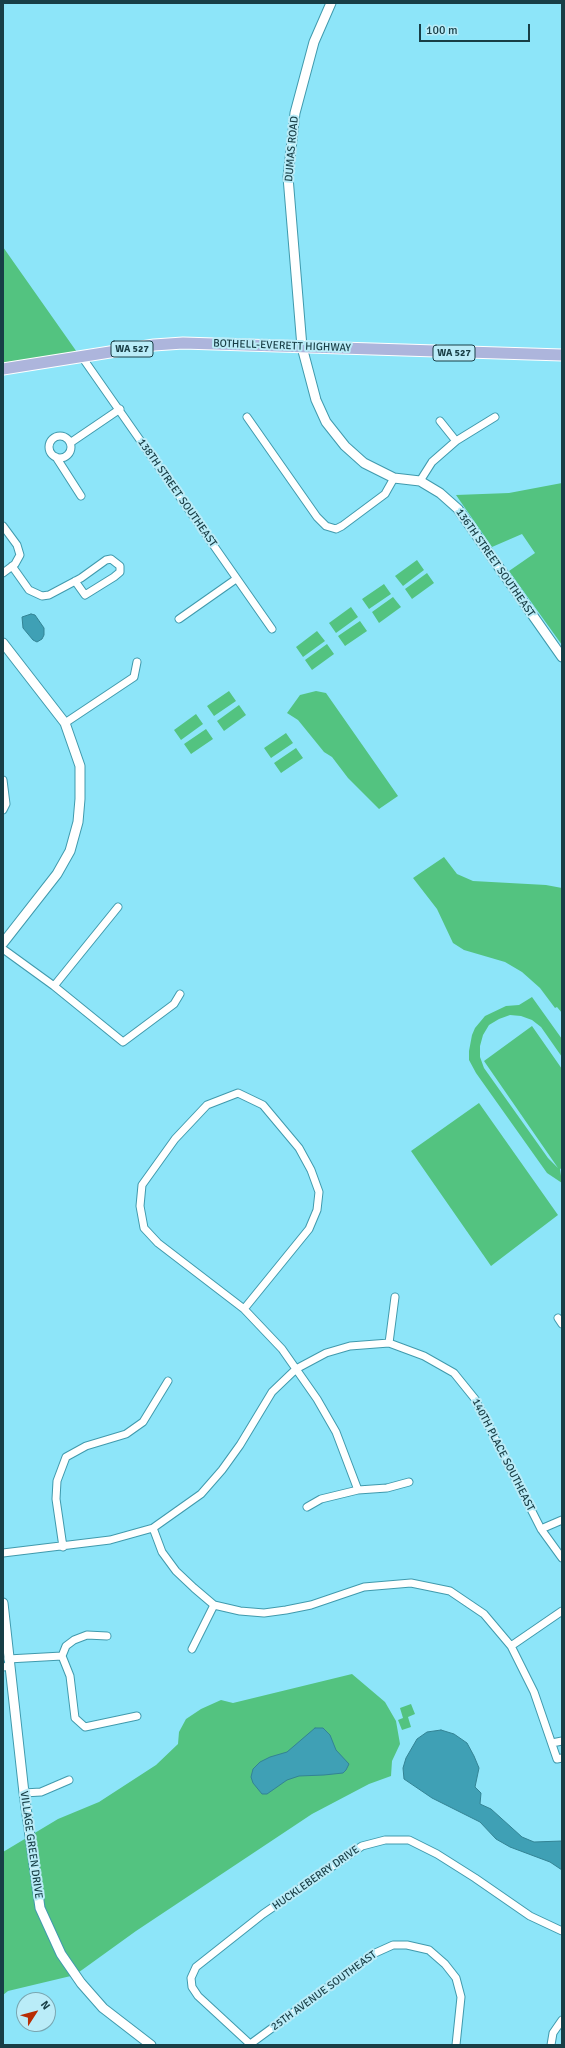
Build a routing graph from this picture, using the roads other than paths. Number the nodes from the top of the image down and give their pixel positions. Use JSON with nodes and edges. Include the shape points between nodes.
{"nodes":[{"id":1,"x":331,"y":3,"type":"edge"},
{"id":2,"x":302,"y":348,"type":"junction"},
{"id":3,"x":562,"y":355,"type":"edge"},
{"id":4,"x":82,"y":357,"type":"junction"},
{"id":5,"x":3,"y":369,"type":"edge"},
{"id":6,"x":120,"y":409,"type":"junction"},
{"id":7,"x":247,"y":417,"type":"dead end"},
{"id":8,"x":495,"y":417,"type":"dead end"},
{"id":9,"x":440,"y":421,"type":"dead end"},
{"id":10,"x":456,"y":441,"type":"junction"},
{"id":11,"x":70,"y":443,"type":"junction"},
{"id":12,"x":56,"y":458,"type":"junction"},
{"id":13,"x":394,"y":478,"type":"junction"},
{"id":14,"x":420,"y":481,"type":"junction"},
{"id":15,"x":80,"y":496,"type":"dead end"},
{"id":16,"x":3,"y":526,"type":"edge"},
{"id":17,"x":12,"y":566,"type":"junction"},
{"id":18,"x":3,"y":573,"type":"edge"},
{"id":19,"x":236,"y":579,"type":"junction"},
{"id":20,"x":75,"y":581,"type":"junction"},
{"id":21,"x":179,"y":619,"type":"dead end"},
{"id":22,"x":272,"y":629,"type":"dead end"},
{"id":23,"x":3,"y":643,"type":"edge"},
{"id":24,"x":562,"y":657,"type":"edge"},
{"id":25,"x":137,"y":662,"type":"dead end"},
{"id":26,"x":65,"y":723,"type":"junction"},
{"id":27,"x":3,"y":780,"type":"edge"},
{"id":28,"x":3,"y":810,"type":"edge"},
{"id":29,"x":118,"y":907,"type":"dead end"},
{"id":30,"x":3,"y":943,"type":"edge"},
{"id":31,"x":3,"y":949,"type":"edge"},
{"id":32,"x":54,"y":986,"type":"junction"},
{"id":33,"x":180,"y":994,"type":"dead end"},
{"id":34,"x":395,"y":1297,"type":"dead end"},
{"id":35,"x":244,"y":1310,"type":"junction"},
{"id":36,"x":389,"y":1343,"type":"junction"},
{"id":37,"x":296,"y":1369,"type":"junction"},
{"id":38,"x":168,"y":1380,"type":"dead end"},
{"id":39,"x":409,"y":1482,"type":"dead end"},
{"id":40,"x":358,"y":1490,"type":"junction"},
{"id":41,"x":307,"y":1507,"type":"dead end"},
{"id":42,"x":562,"y":1520,"type":"edge"},
{"id":43,"x":153,"y":1528,"type":"junction"},
{"id":44,"x":541,"y":1529,"type":"junction"},
{"id":45,"x":63,"y":1547,"type":"junction"},
{"id":46,"x":3,"y":1553,"type":"edge"},
{"id":47,"x":562,"y":1558,"type":"edge"},
{"id":48,"x":3,"y":1602,"type":"edge"},
{"id":49,"x":214,"y":1605,"type":"junction"},
{"id":50,"x":562,"y":1611,"type":"edge"},
{"id":51,"x":107,"y":1636,"type":"dead end"},
{"id":52,"x":511,"y":1646,"type":"junction"},
{"id":53,"x":192,"y":1649,"type":"dead end"},
{"id":54,"x":62,"y":1656,"type":"junction"},
{"id":55,"x":7,"y":1664,"type":"edge"},
{"id":56,"x":137,"y":1716,"type":"dead end"},
{"id":57,"x":562,"y":1741,"type":"edge"},
{"id":58,"x":552,"y":1743,"type":"junction"},
{"id":59,"x":559,"y":1759,"type":"edge"},
{"id":60,"x":70,"y":1780,"type":"dead end"},
{"id":61,"x":24,"y":1793,"type":"junction"},
{"id":62,"x":562,"y":1931,"type":"edge"},
{"id":63,"x":562,"y":2020,"type":"edge"},
{"id":64,"x":250,"y":2044,"type":"edge"},
{"id":65,"x":151,"y":2045,"type":"edge"},
{"id":66,"x":456,"y":2045,"type":"edge"},
{"id":67,"x":550,"y":2045,"type":"edge"}],
"edges":[{"from":1,"to":2,"type":"street","name":"DUMAS ROAD","via":[[314,42],[295,113],[288,177]]},
{"from":2,"to":3,"type":"main road","name":"BOTHELL-EVERETT HIGHWAY","number":"WA 527"},
{"from":2,"to":4,"type":"main road","name":"BOTHELL-EVERETT HIGHWAY","number":"WA 527","via":[[183,343],[154,345]]},
{"from":2,"to":13,"type":"street","name":"136TH STREET SOUTHEAST","via":[[316,400],[326,422],[345,446],[364,463]]},
{"from":4,"to":5,"type":"main road","name":"BOTHELL-EVERETT HIGHWAY","number":"WA 527"},
{"from":4,"to":6,"type":"street","name":"138TH STREET SOUTHEAST"},
{"from":6,"to":11,"type":"street"},
{"from":6,"to":19,"type":"street","name":"138TH STREET SOUTHEAST"},
{"from":7,"to":13,"type":"street","via":[[316,517],[326,526],[336,529],[342,526],[385,494]]},
{"from":8,"to":10,"type":"street"},
{"from":9,"to":10,"type":"street"},
{"from":10,"to":14,"type":"street","via":[[432,462]]},
{"from":11,"to":12,"type":"street","via":[[70,450],[66,456]]},
{"from":11,"to":12,"type":"street","via":[[62,436],[52,439],[49,449]]},
{"from":12,"to":15,"type":"street"},
{"from":13,"to":14,"type":"street","name":"136TH STREET SOUTHEAST"},
{"from":14,"to":24,"type":"street","name":"136TH STREET SOUTHEAST","via":[[440,493],[458,509]]},
{"from":16,"to":17,"type":"street","via":[[17,545],[20,556]]},
{"from":17,"to":18,"type":"street"},
{"from":17,"to":20,"type":"street","via":[[29,590],[42,596]]},
{"from":19,"to":21,"type":"street"},
{"from":19,"to":22,"type":"street","name":"138TH STREET SOUTHEAST"},
{"from":20,"to":20,"type":"street","via":[[106,560],[111,559],[120,566],[120,572],[114,577],[85,595]]},
{"from":23,"to":26,"type":"street"},
{"from":25,"to":26,"type":"street","via":[[134,677]]},
{"from":26,"to":30,"type":"street","via":[[80,766],[78,822],[70,851],[57,874]]},
{"from":27,"to":28,"type":"street","via":[[6,804]]},
{"from":29,"to":32,"type":"street"},
{"from":31,"to":32,"type":"street"},
{"from":32,"to":33,"type":"street","via":[[123,1042],[174,1004]]},
{"from":34,"to":36,"type":"street"},
{"from":35,"to":35,"type":"street","via":[[309,1229],[317,1210],[319,1192],[299,1148],[263,1105],[238,1093],[207,1105],[175,1139],[142,1185],[140,1206],[144,1228],[158,1243]]},
{"from":35,"to":37,"type":"street","via":[[282,1349]]},
{"from":36,"to":37,"type":"street","via":[[350,1346],[326,1353]]},
{"from":36,"to":44,"type":"street","name":"140TH PLACE SOUTHEAST","via":[[424,1356],[454,1373],[475,1400]]},
{"from":37,"to":40,"type":"street","via":[[317,1398],[336,1432]]},
{"from":37,"to":43,"type":"street","via":[[272,1392],[240,1445],[201,1494]]},
{"from":38,"to":45,"type":"street","via":[[143,1422],[126,1434],[93,1444],[66,1457],[57,1481],[56,1498]]},
{"from":39,"to":40,"type":"street","via":[[387,1488]]},
{"from":40,"to":41,"type":"street","via":[[321,1499]]},
{"from":42,"to":44,"type":"street"},
{"from":43,"to":45,"type":"street","via":[[110,1540]]},
{"from":43,"to":49,"type":"street","via":[[162,1552],[176,1571]]},
{"from":44,"to":47,"type":"street","name":"140TH PLACE SOUTHEAST"},
{"from":45,"to":46,"type":"street"},
{"from":48,"to":55,"type":"street","name":"VILLAGE GREEN DRIVE"},
{"from":49,"to":52,"type":"street","via":[[264,1613],[311,1604],[364,1587],[411,1583],[450,1591],[484,1614]]},
{"from":49,"to":53,"type":"street"},
{"from":50,"to":52,"type":"street"},
{"from":51,"to":54,"type":"street","via":[[87,1635],[74,1640],[66,1646]]},
{"from":52,"to":58,"type":"street","via":[[534,1692]]},
{"from":54,"to":55,"type":"street"},
{"from":54,"to":56,"type":"street","via":[[70,1676],[75,1718],[78,1723],[85,1728]]},
{"from":55,"to":61,"type":"street","name":"VILLAGE GREEN DRIVE"},
{"from":57,"to":58,"type":"street"},
{"from":58,"to":59,"type":"street"},
{"from":60,"to":61,"type":"street","via":[[42,1792]]},
{"from":61,"to":65,"type":"street","name":"VILLAGE GREEN DRIVE","via":[[40,1908],[61,1954],[102,2008]]},
{"from":62,"to":64,"type":"street","name":"HUCKLEBERRY DRIVE","via":[[530,1916],[437,1854],[409,1840],[385,1840],[362,1846],[270,1910],[196,1967],[191,1978],[192,1987],[198,1996]]},
{"from":63,"to":67,"type":"street","via":[[553,2033]]},
{"from":64,"to":66,"type":"street","name":"25TH AVENUE SOUTHEAST","via":[[373,1954],[393,1945],[407,1945],[429,1950],[456,1978],[461,1997]]}]}
